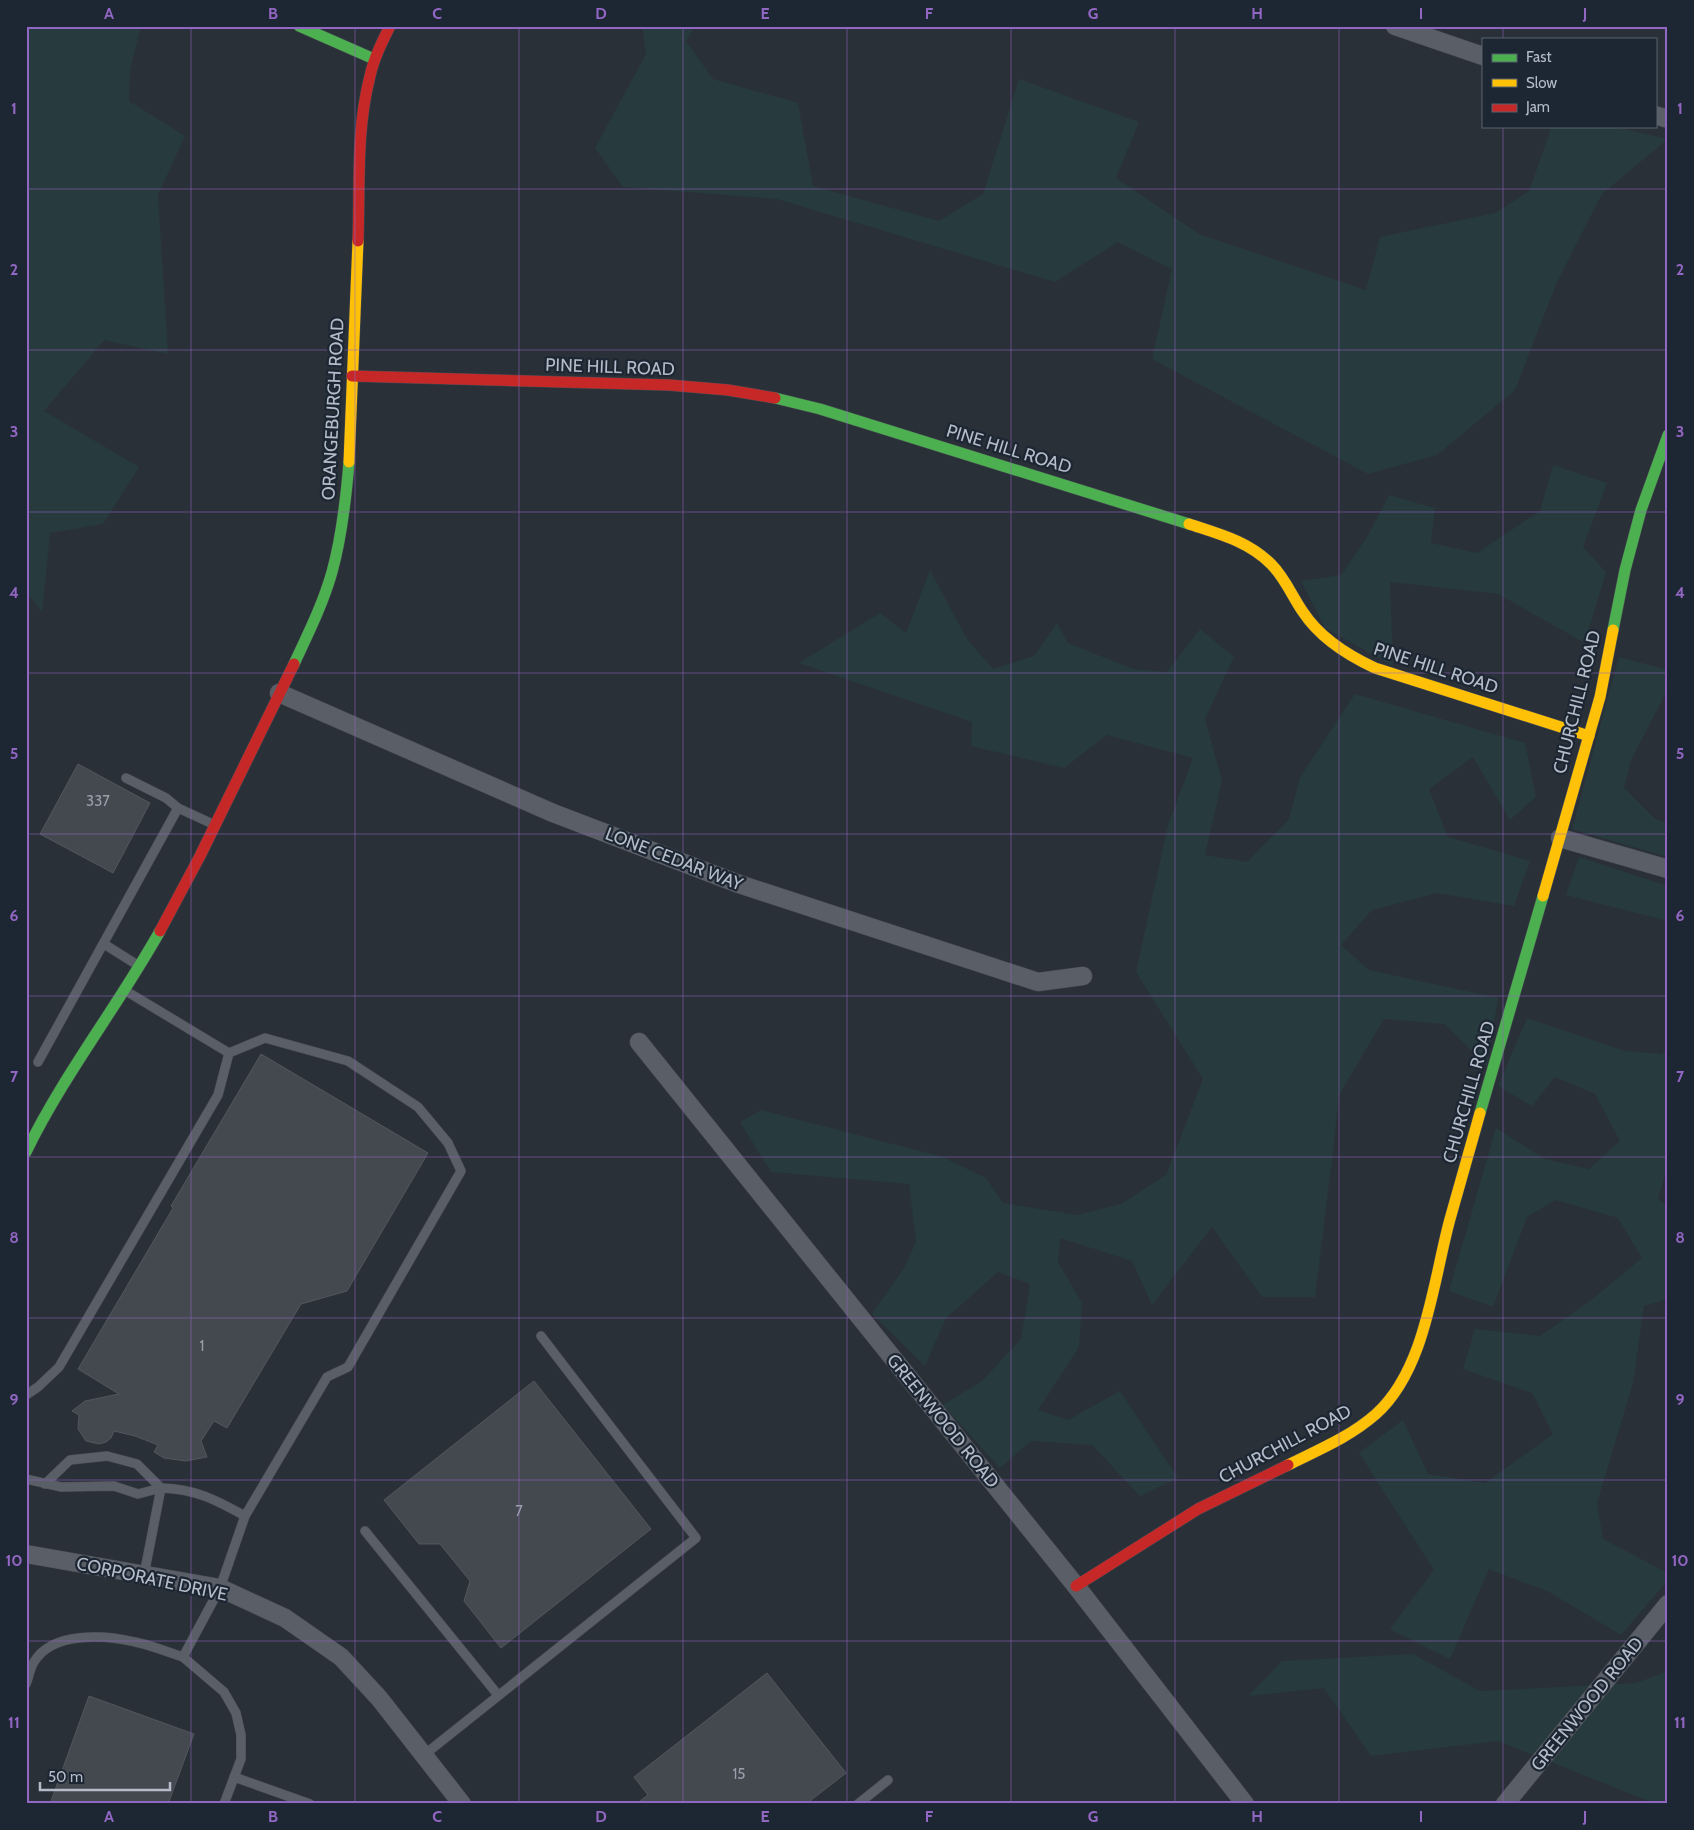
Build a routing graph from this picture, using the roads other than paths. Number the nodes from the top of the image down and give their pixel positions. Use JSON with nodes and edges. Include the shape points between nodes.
{"nodes":[{"id":1,"x":299,"y":26,"type":"edge"},
{"id":2,"x":390,"y":26,"type":"edge"},
{"id":3,"x":1395,"y":26,"type":"edge"},
{"id":4,"x":1482,"y":56,"type":"edge"},
{"id":5,"x":374,"y":59,"type":"junction"},
{"id":6,"x":1656,"y":115,"type":"edge"},
{"id":7,"x":1668,"y":119,"type":"edge"},
{"id":8,"x":352,"y":376,"type":"junction"},
{"id":9,"x":1668,"y":435,"type":"edge"},
{"id":10,"x":278,"y":693,"type":"junction"},
{"id":11,"x":1589,"y":736,"type":"junction"},
{"id":12,"x":126,"y":778,"type":"dead end"},
{"id":13,"x":178,"y":808,"type":"junction"},
{"id":14,"x":217,"y":822,"type":"junction"},
{"id":15,"x":1560,"y":838,"type":"junction"},
{"id":16,"x":1668,"y":870,"type":"edge"},
{"id":17,"x":104,"y":944,"type":"junction"},
{"id":18,"x":140,"y":967,"type":"junction"},
{"id":19,"x":1083,"y":976,"type":"dead end"},
{"id":20,"x":126,"y":990,"type":"junction"},
{"id":21,"x":639,"y":1042,"type":"dead end"},
{"id":22,"x":229,"y":1053,"type":"junction"},
{"id":23,"x":38,"y":1062,"type":"dead end"},
{"id":24,"x":26,"y":1152,"type":"edge"},
{"id":25,"x":541,"y":1336,"type":"dead end"},
{"id":26,"x":26,"y":1394,"type":"edge"},
{"id":27,"x":26,"y":1479,"type":"edge"},
{"id":28,"x":45,"y":1484,"type":"junction"},
{"id":29,"x":161,"y":1488,"type":"junction"},
{"id":30,"x":245,"y":1516,"type":"junction"},
{"id":31,"x":365,"y":1531,"type":"dead end"},
{"id":32,"x":26,"y":1554,"type":"edge"},
{"id":33,"x":144,"y":1575,"type":"junction"},
{"id":34,"x":1076,"y":1586,"type":"junction"},
{"id":35,"x":220,"y":1588,"type":"junction"},
{"id":36,"x":1668,"y":1604,"type":"edge"},
{"id":37,"x":183,"y":1657,"type":"junction"},
{"id":38,"x":26,"y":1684,"type":"edge"},
{"id":39,"x":498,"y":1695,"type":"junction"},
{"id":40,"x":424,"y":1755,"type":"junction"},
{"id":41,"x":234,"y":1777,"type":"junction"},
{"id":42,"x":888,"y":1780,"type":"dead end"},
{"id":43,"x":224,"y":1804,"type":"edge"},
{"id":44,"x":310,"y":1804,"type":"edge"},
{"id":45,"x":462,"y":1804,"type":"edge"},
{"id":46,"x":858,"y":1804,"type":"edge"},
{"id":47,"x":1245,"y":1804,"type":"edge"},
{"id":48,"x":1505,"y":1804,"type":"edge"}],
"edges":[{"from":1,"to":5,"type":"street"},
{"from":2,"to":5,"type":"street","name":"ORANGEBURGH ROAD"},
{"from":3,"to":4,"type":"street"},
{"from":5,"to":8,"type":"street","name":"ORANGEBURGH ROAD","via":[[360,121]]},
{"from":6,"to":7,"type":"street"},
{"from":8,"to":10,"type":"street","name":"ORANGEBURGH ROAD","via":[[348,493],[342,535],[317,614]]},
{"from":8,"to":11,"type":"street","name":"PINE HILL ROAD","via":[[669,385],[728,390],[820,409],[1233,538],[1267,559],[1282,576],[1312,624],[1352,658]]},
{"from":9,"to":11,"type":"street","name":"CHURCHILL ROAD","via":[[1641,510],[1625,570]]},
{"from":10,"to":14,"type":"street","name":"ORANGEBURGH ROAD"},
{"from":10,"to":19,"type":"street","name":"LONE CEDAR WAY","via":[[553,813],[739,884],[1038,982]]},
{"from":11,"to":15,"type":"street","name":"CHURCHILL ROAD"},
{"from":12,"to":13,"type":"lane","via":[[166,798]]},
{"from":13,"to":14,"type":"lane"},
{"from":13,"to":17,"type":"lane"},
{"from":14,"to":18,"type":"street","name":"ORANGEBURGH ROAD"},
{"from":15,"to":16,"type":"street"},
{"from":15,"to":34,"type":"street","name":"CHURCHILL ROAD","via":[[1450,1219],[1419,1347],[1394,1394],[1358,1428],[1198,1509]]},
{"from":17,"to":18,"type":"lane"},
{"from":17,"to":23,"type":"lane"},
{"from":18,"to":20,"type":"street","name":"ORANGEBURGH ROAD"},
{"from":20,"to":22,"type":"lane"},
{"from":20,"to":24,"type":"street","name":"ORANGEBURGH ROAD","via":[[79,1059]]},
{"from":21,"to":34,"type":"street","name":"GREENWOOD ROAD"},
{"from":22,"to":26,"type":"lane","via":[[218,1096],[59,1367]]},
{"from":22,"to":30,"type":"lane","via":[[264,1038],[348,1061],[418,1107],[448,1143],[461,1171],[348,1367],[327,1377]]},
{"from":25,"to":39,"type":"lane","via":[[696,1538]]},
{"from":27,"to":28,"type":"lane"},
{"from":28,"to":29,"type":"lane","via":[[61,1487],[114,1486],[138,1494]]},
{"from":28,"to":29,"type":"lane","via":[[70,1460],[107,1456],[137,1464]]},
{"from":29,"to":30,"type":"lane","via":[[178,1488],[211,1497]]},
{"from":29,"to":33,"type":"lane"},
{"from":30,"to":35,"type":"lane"},
{"from":31,"to":39,"type":"lane"},
{"from":32,"to":33,"type":"street","name":"CORPORATE DRIVE"},
{"from":33,"to":35,"type":"street","name":"CORPORATE DRIVE"},
{"from":34,"to":47,"type":"street","name":"GREENWOOD ROAD"},
{"from":35,"to":37,"type":"lane"},
{"from":35,"to":40,"type":"street","name":"CORPORATE DRIVE","via":[[285,1618],[341,1657]]},
{"from":36,"to":48,"type":"street","name":"GREENWOOD ROAD"},
{"from":37,"to":38,"type":"lane","via":[[135,1642],[101,1636],[67,1640],[46,1648],[34,1661]]},
{"from":37,"to":41,"type":"lane","via":[[224,1692],[236,1713],[241,1735],[241,1759]]},
{"from":39,"to":40,"type":"lane"},
{"from":40,"to":45,"type":"street","name":"CORPORATE DRIVE"},
{"from":41,"to":43,"type":"lane"},
{"from":41,"to":44,"type":"lane"},
{"from":42,"to":46,"type":"lane"}]}
